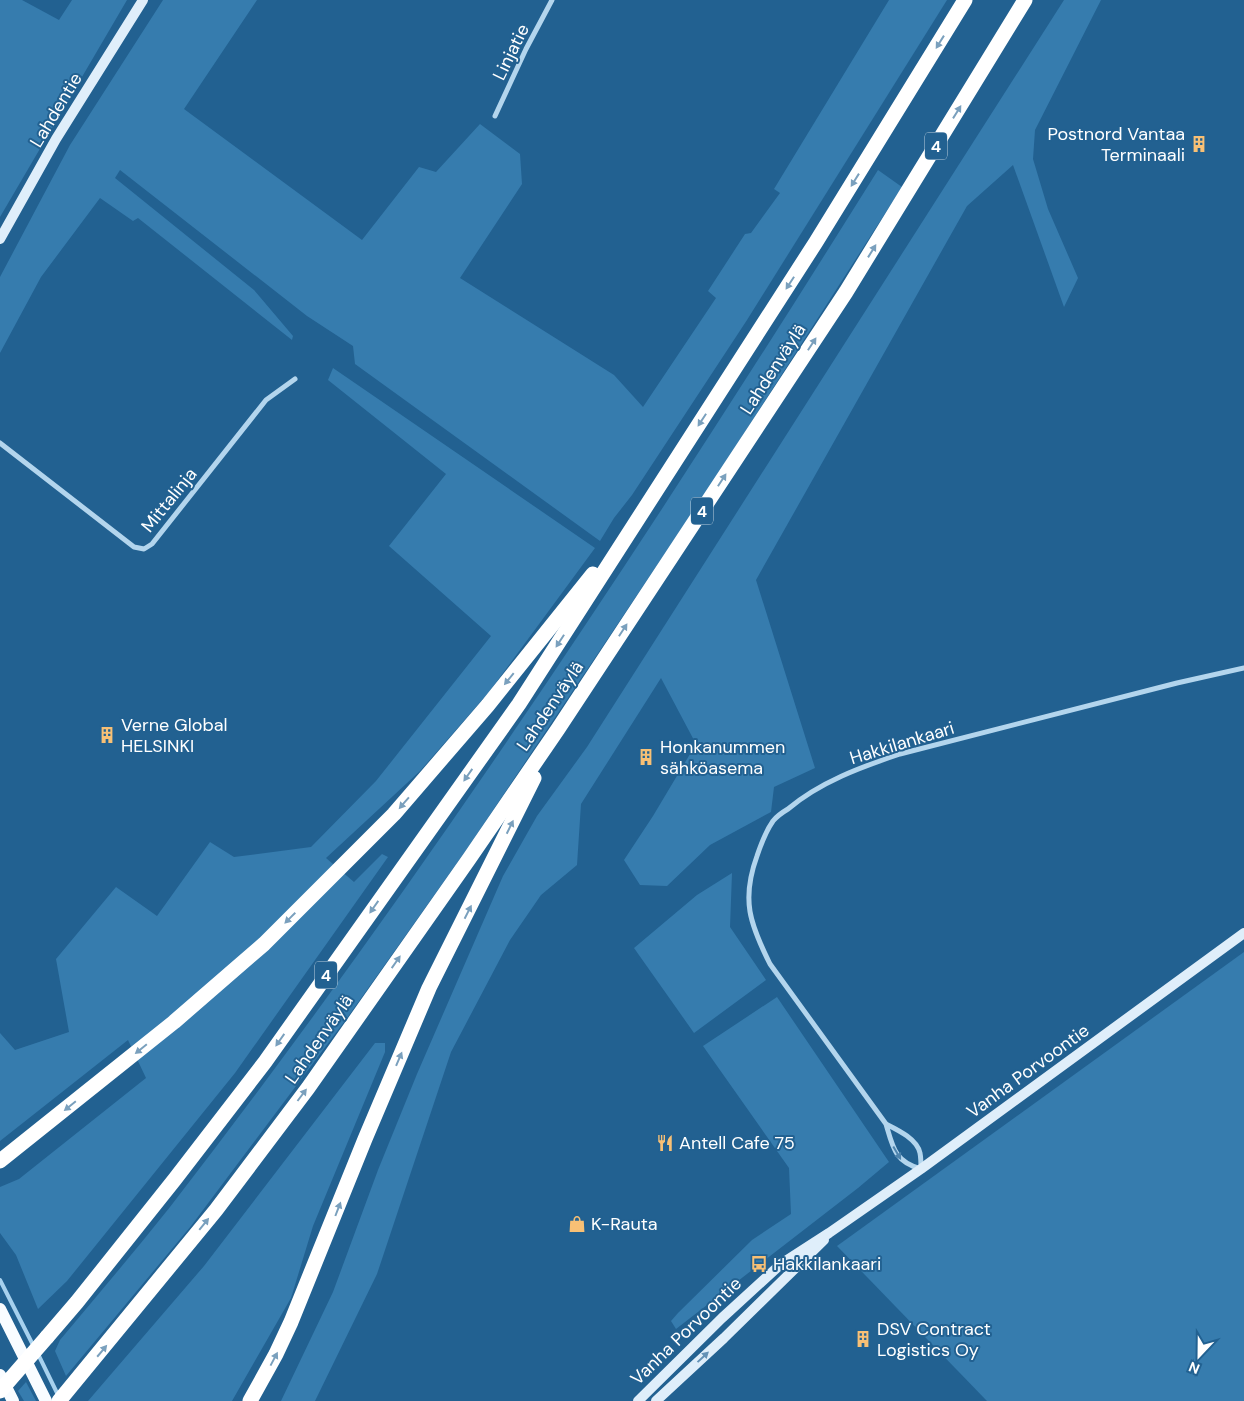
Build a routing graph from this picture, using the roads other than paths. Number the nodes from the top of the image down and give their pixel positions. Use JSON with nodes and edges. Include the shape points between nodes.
{"nodes":[{"id":1,"x":143,"y":0,"type":"edge"},
{"id":2,"x":552,"y":0,"type":"edge"},
{"id":3,"x":966,"y":0,"type":"edge"},
{"id":4,"x":1025,"y":0,"type":"edge"},
{"id":5,"x":495,"y":116,"type":"dead end"},
{"id":6,"x":0,"y":238,"type":"edge"},
{"id":7,"x":295,"y":379,"type":"dead end"},
{"id":8,"x":0,"y":443,"type":"edge"},
{"id":9,"x":638,"y":518,"type":"junction"},
{"id":10,"x":1244,"y":668,"type":"edge"},
{"id":11,"x":558,"y":729,"type":"junction"},
{"id":12,"x":1244,"y":933,"type":"edge"},
{"id":13,"x":886,"y":1124,"type":"junction"},
{"id":14,"x":0,"y":1161,"type":"edge"},
{"id":15,"x":921,"y":1169,"type":"junction"},
{"id":16,"x":830,"y":1233,"type":"junction"},
{"id":17,"x":0,"y":1310,"type":"edge"},
{"id":18,"x":0,"y":1375,"type":"edge"},
{"id":19,"x":0,"y":1390,"type":"edge"},
{"id":20,"x":13,"y":1401,"type":"edge"},
{"id":21,"x":46,"y":1401,"type":"edge"},
{"id":22,"x":59,"y":1401,"type":"edge"},
{"id":23,"x":250,"y":1401,"type":"edge"},
{"id":24,"x":638,"y":1401,"type":"edge"},
{"id":25,"x":656,"y":1401,"type":"edge"}],
"edges":[{"from":1,"to":6,"type":"main road","name":"Lahdentie","via":[[56,139]]},
{"from":2,"to":5,"type":"street","name":"Linjatie"},
{"from":3,"to":9,"type":"highway","name":"Lahdenväylä","number":"4","one_way":true,"via":[[816,242]]},
{"from":11,"to":4,"type":"highway","name":"Lahdenväylä","number":"4","one_way":true,"via":[[846,292]]},
{"from":7,"to":8,"type":"street","name":"Mittalinja","via":[[266,400],[152,544],[144,549],[134,547]]},
{"from":9,"to":14,"type":"highway","one_way":true,"via":[[488,705],[394,814],[264,944],[174,1022]]},
{"from":9,"to":19,"type":"highway","name":"Lahdenväylä","number":"4","one_way":true,"bridge":true,"via":[[518,704],[265,1062],[77,1302]]},
{"from":10,"to":13,"type":"street","name":"Hakkilankaari","via":[[900,754],[810,791],[774,821],[753,868],[748,894],[756,936],[770,964]]},
{"from":22,"to":11,"type":"highway","name":"Lahdenväylä","number":"4","one_way":true,"via":[[216,1210],[308,1088]]},
{"from":23,"to":11,"type":"highway","one_way":true,"via":[[291,1322],[429,988]]},
{"from":12,"to":15,"type":"main road","name":"Vanha Porvoontie"},
{"from":13,"to":15,"type":"street","name":"Hakkilankaari","one_way":true,"via":[[900,1159],[908,1166]]},
{"from":13,"to":15,"type":"street","name":"Hakkilankaari","via":[[903,1133],[918,1147]]},
{"from":15,"to":16,"type":"main road","name":"Vanha Porvoontie"},
{"from":16,"to":24,"type":"main road","name":"Vanha Porvoontie","via":[[781,1264]]},
{"from":25,"to":16,"type":"main road","name":"Vanha Porvoontie","one_way":true},
{"from":17,"to":21,"type":"main road"},
{"from":18,"to":20,"type":"main road"}]}
